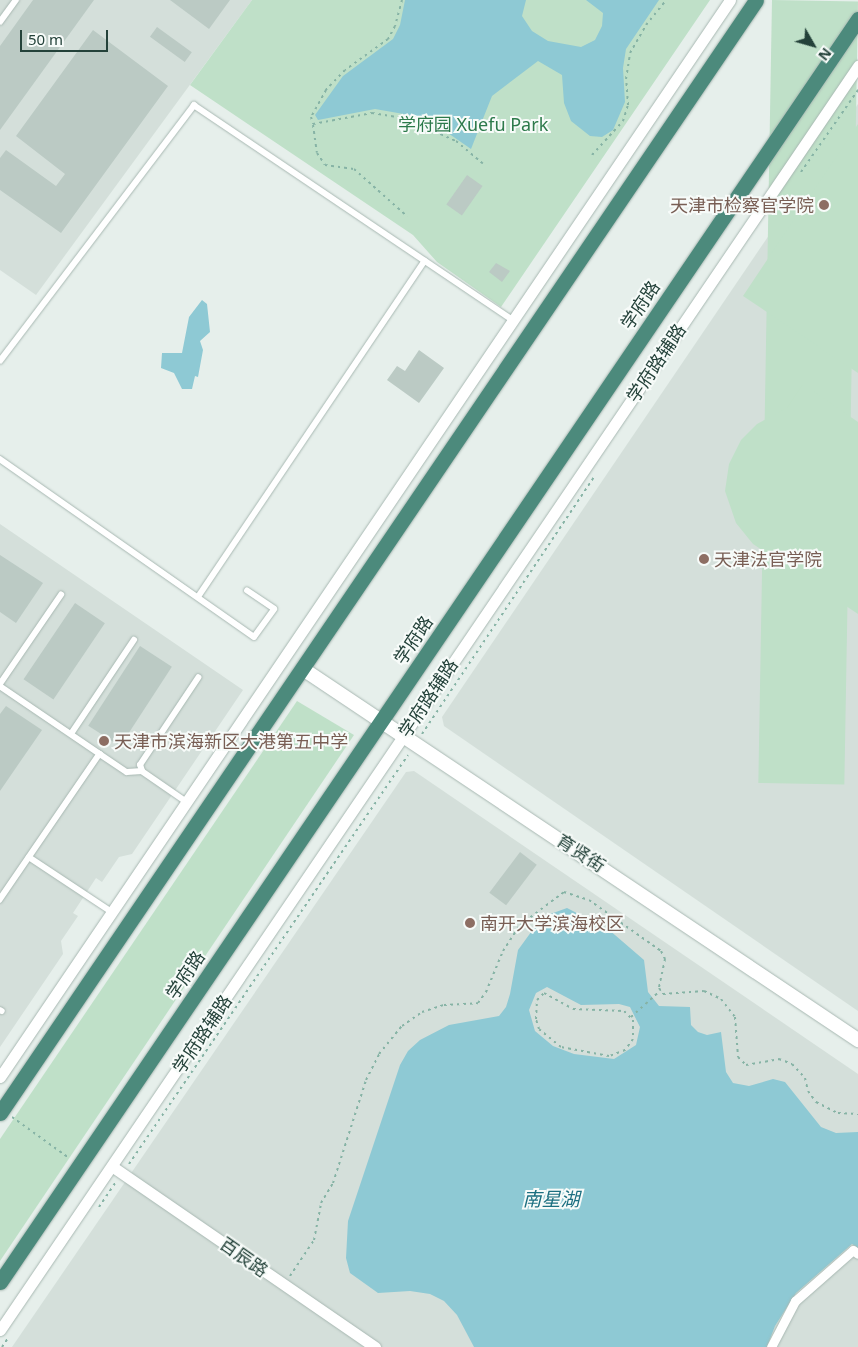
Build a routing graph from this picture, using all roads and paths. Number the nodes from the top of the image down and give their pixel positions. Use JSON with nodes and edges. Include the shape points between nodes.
{"nodes":[{"id":1,"x":16,"y":0,"type":"edge"},
{"id":2,"x":402,"y":0,"type":"edge"},
{"id":3,"x":666,"y":0,"type":"edge"},
{"id":4,"x":730,"y":0,"type":"edge"},
{"id":5,"x":756,"y":0,"type":"edge"},
{"id":6,"x":858,"y":19,"type":"edge"},
{"id":7,"x":0,"y":22,"type":"edge"},
{"id":8,"x":858,"y":66,"type":"edge"},
{"id":9,"x":858,"y":90,"type":"edge"},
{"id":10,"x":313,"y":124,"type":"junction"},
{"id":11,"x":592,"y":155,"type":"dead end"},
{"id":12,"x":483,"y":164,"type":"dead end"},
{"id":13,"x":797,"y":178,"type":"dead end"},
{"id":14,"x":407,"y":216,"type":"dead end"},
{"id":15,"x":425,"y":261,"type":"junction"},
{"id":16,"x":513,"y":320,"type":"junction"},
{"id":17,"x":0,"y":361,"type":"edge"},
{"id":18,"x":0,"y":459,"type":"edge"},
{"id":19,"x":598,"y":472,"type":"dead end"},
{"id":20,"x":247,"y":591,"type":"dead end"},
{"id":21,"x":61,"y":595,"type":"dead end"},
{"id":22,"x":198,"y":596,"type":"junction"},
{"id":23,"x":134,"y":640,"type":"dead end"},
{"id":24,"x":303,"y":669,"type":"junction"},
{"id":25,"x":198,"y":678,"type":"dead end"},
{"id":26,"x":0,"y":685,"type":"edge"},
{"id":27,"x":381,"y":720,"type":"junction"},
{"id":28,"x":71,"y":734,"type":"junction"},
{"id":29,"x":403,"y":735,"type":"junction"},
{"id":30,"x":416,"y":744,"type":"junction"},
{"id":31,"x":100,"y":754,"type":"junction"},
{"id":32,"x":142,"y":771,"type":"junction"},
{"id":33,"x":187,"y":802,"type":"junction"},
{"id":34,"x":29,"y":858,"type":"junction"},
{"id":35,"x":0,"y":900,"type":"edge"},
{"id":36,"x":112,"y":912,"type":"junction"},
{"id":37,"x":660,"y":992,"type":"junction"},
{"id":38,"x":632,"y":1016,"type":"junction"},
{"id":39,"x":858,"y":1040,"type":"edge"},
{"id":40,"x":0,"y":1076,"type":"edge"},
{"id":41,"x":1,"y":1112,"type":"edge"},
{"id":42,"x":858,"y":1114,"type":"edge"},
{"id":43,"x":79,"y":1165,"type":"junction"},
{"id":44,"x":118,"y":1170,"type":"junction"},
{"id":45,"x":108,"y":1185,"type":"junction"},
{"id":46,"x":96,"y":1212,"type":"dead end"},
{"id":47,"x":858,"y":1254,"type":"edge"},
{"id":48,"x":0,"y":1282,"type":"edge"},
{"id":49,"x":284,"y":1284,"type":"junction"},
{"id":50,"x":0,"y":1330,"type":"edge"},
{"id":51,"x":13,"y":1331,"type":"dead end"},
{"id":52,"x":2,"y":1347,"type":"edge"},
{"id":53,"x":375,"y":1347,"type":"edge"},
{"id":54,"x":771,"y":1347,"type":"edge"}],
"edges":[{"from":1,"to":7,"type":"lane"},
{"from":2,"to":10,"type":"path","via":[[388,39],[346,70],[326,90],[311,117]]},
{"from":3,"to":11,"type":"path","via":[[630,52],[626,79],[628,105],[623,122]]},
{"from":4,"to":16,"type":"street"},
{"from":5,"to":24,"type":"highway"},
{"from":6,"to":27,"type":"highway","name":"学府路"},
{"from":8,"to":29,"type":"street","name":"学府路辅路"},
{"from":9,"to":13,"type":"path"},
{"from":10,"to":12,"type":"path","via":[[372,113],[405,118],[456,141]]},
{"from":10,"to":14,"type":"path","via":[[317,153],[325,165],[354,169]]},
{"from":15,"to":16,"type":"lane"},
{"from":15,"to":17,"type":"lane","via":[[194,105]]},
{"from":15,"to":22,"type":"lane"},
{"from":16,"to":33,"type":"street"},
{"from":18,"to":22,"type":"lane"},
{"from":19,"to":30,"type":"path"},
{"from":20,"to":22,"type":"lane","via":[[274,609],[254,637]]},
{"from":21,"to":26,"type":"lane"},
{"from":23,"to":28,"type":"lane"},
{"from":24,"to":27,"type":"street","name":"育贤街"},
{"from":24,"to":41,"type":"highway"},
{"from":25,"to":32,"type":"lane","via":[[140,765]]},
{"from":26,"to":28,"type":"lane"},
{"from":27,"to":29,"type":"street","name":"育贤街"},
{"from":27,"to":43,"type":"highway","name":"学府路"},
{"from":28,"to":31,"type":"lane"},
{"from":29,"to":30,"type":"street","name":"育贤街"},
{"from":29,"to":44,"type":"street","name":"学府路辅路"},
{"from":30,"to":39,"type":"street","name":"育贤街"},
{"from":30,"to":44,"type":"path"},
{"from":31,"to":32,"type":"lane","via":[[127,772]]},
{"from":31,"to":34,"type":"lane"},
{"from":32,"to":33,"type":"lane"},
{"from":33,"to":36,"type":"street"},
{"from":34,"to":35,"type":"lane"},
{"from":34,"to":36,"type":"lane"},
{"from":36,"to":40,"type":"street"},
{"from":37,"to":38,"type":"path"},
{"from":37,"to":42,"type":"path","via":[[704,991],[721,999],[735,1017],[738,1057],[746,1065],[779,1059],[792,1064],[805,1078],[808,1091],[816,1102],[838,1113]]},
{"from":37,"to":49,"type":"path","via":[[665,958],[661,951],[589,900],[564,892],[550,900],[520,925],[503,951],[478,1003],[444,1005],[422,1012],[402,1026],[379,1054],[366,1080],[333,1183],[320,1203],[314,1240]]},
{"from":38,"to":38,"type":"path","via":[[624,1011],[572,1009],[544,993],[537,1000],[534,1013],[539,1029],[560,1047],[600,1056],[617,1055],[625,1050],[635,1032]]},
{"from":41,"to":43,"type":"path"},
{"from":43,"to":48,"type":"highway","name":"学府路"},
{"from":44,"to":45,"type":"street","name":"学府路辅路"},
{"from":44,"to":45,"type":"path"},
{"from":44,"to":49,"type":"street","name":"百辰路"},
{"from":45,"to":46,"type":"path"},
{"from":45,"to":50,"type":"street","name":"学府路辅路"},
{"from":47,"to":54,"type":"street","via":[[853,1250],[795,1301]]},
{"from":49,"to":53,"type":"street","name":"百辰路"},
{"from":51,"to":52,"type":"path"}]}
